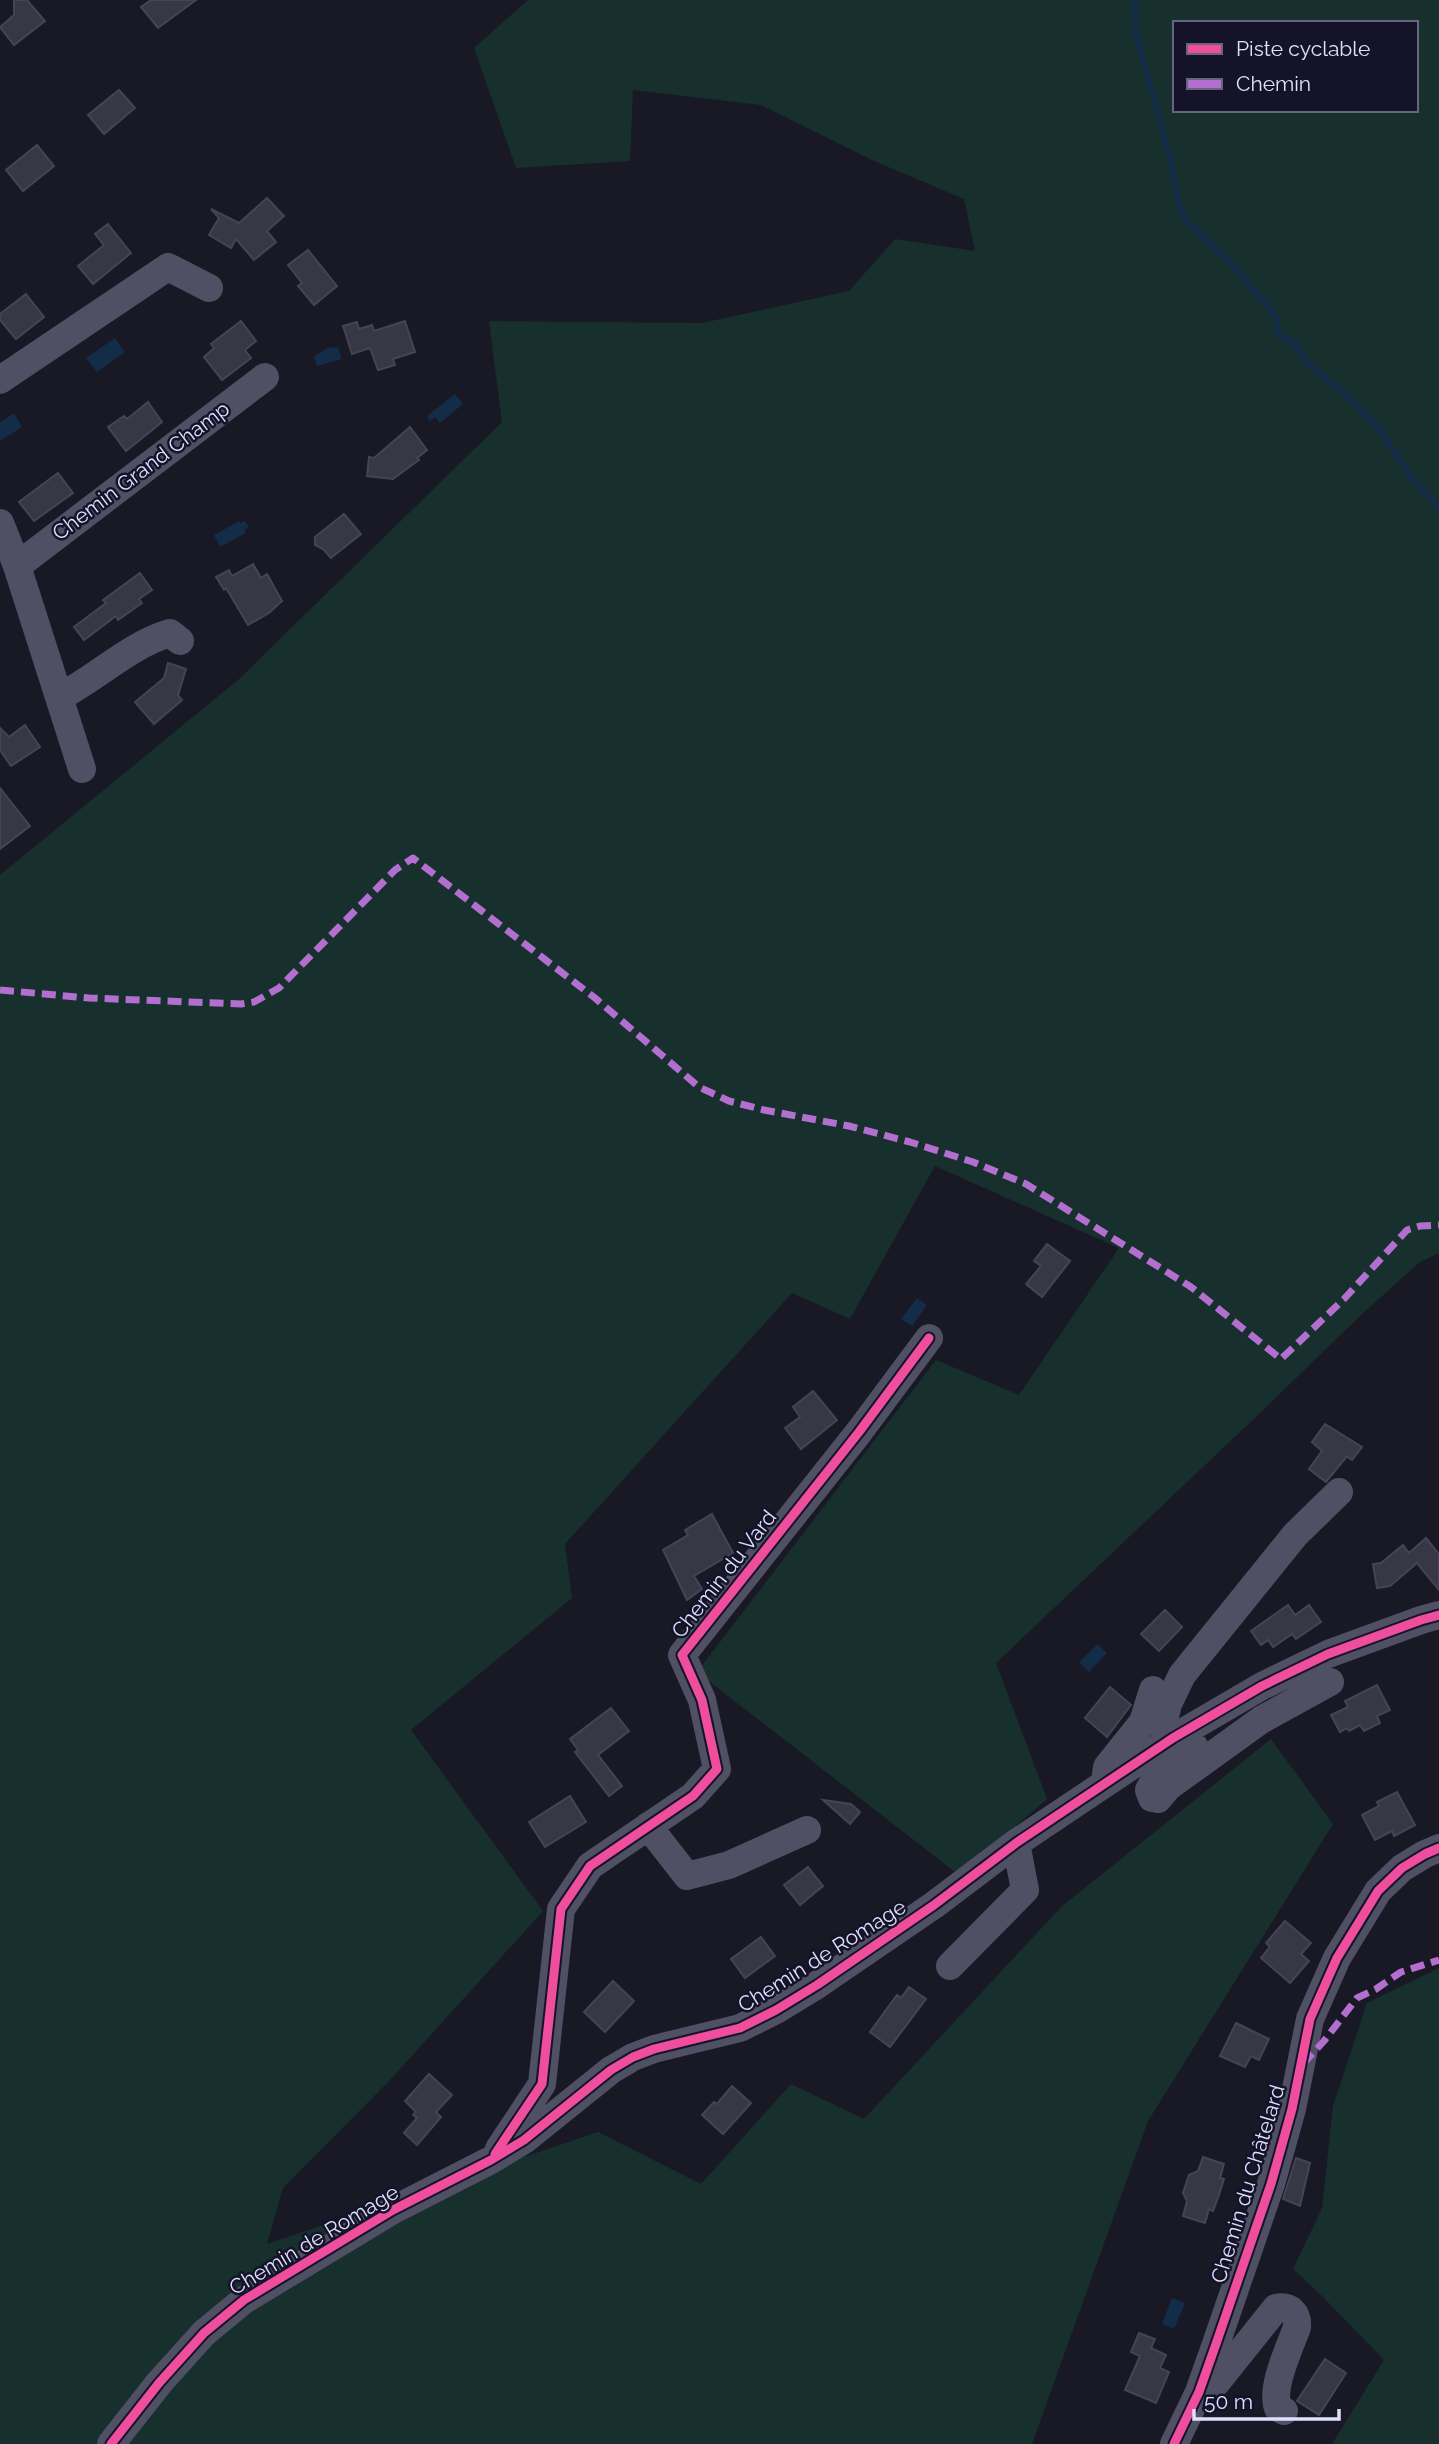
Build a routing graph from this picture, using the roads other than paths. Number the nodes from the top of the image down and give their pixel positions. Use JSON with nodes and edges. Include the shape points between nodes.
{"nodes":[{"id":1,"x":209,"y":288,"type":"dead end"},
{"id":2,"x":265,"y":377,"type":"dead end"},
{"id":3,"x":0,"y":380,"type":"edge"},
{"id":4,"x":0,"y":523,"type":"edge"},
{"id":5,"x":17,"y":566,"type":"junction"},
{"id":6,"x":180,"y":641,"type":"dead end"},
{"id":7,"x":59,"y":697,"type":"junction"},
{"id":8,"x":82,"y":769,"type":"dead end"},
{"id":9,"x":929,"y":1338,"type":"dead end"},
{"id":10,"x":1339,"y":1492,"type":"dead end"},
{"id":11,"x":1439,"y":1615,"type":"edge"},
{"id":12,"x":1331,"y":1682,"type":"dead end"},
{"id":13,"x":1153,"y":1690,"type":"dead end"},
{"id":14,"x":1173,"y":1738,"type":"junction"},
{"id":15,"x":1104,"y":1785,"type":"junction"},
{"id":16,"x":648,"y":1826,"type":"junction"},
{"id":17,"x":807,"y":1830,"type":"dead end"},
{"id":18,"x":1016,"y":1843,"type":"junction"},
{"id":19,"x":1439,"y":1848,"type":"edge"},
{"id":20,"x":950,"y":1966,"type":"dead end"},
{"id":21,"x":491,"y":2160,"type":"junction"},
{"id":22,"x":1199,"y":2392,"type":"junction"},
{"id":23,"x":1284,"y":2411,"type":"dead end"},
{"id":24,"x":111,"y":2444,"type":"edge"},
{"id":25,"x":1174,"y":2444,"type":"edge"}],
"edges":[{"from":1,"to":3,"type":"street","via":[[168,267]]},
{"from":2,"to":5,"type":"street","name":"Chemin Grand Champ"},
{"from":4,"to":5,"type":"street"},
{"from":5,"to":7,"type":"street"},
{"from":6,"to":7,"type":"street","via":[[170,633],[149,639]]},
{"from":7,"to":8,"type":"street"},
{"from":9,"to":16,"type":"street","name":"Chemin du Vard","via":[[682,1655],[702,1700],[717,1769],[693,1797]]},
{"from":10,"to":14,"type":"street","via":[[1296,1535],[1182,1675],[1163,1724]]},
{"from":11,"to":14,"type":"street","name":"Chemin de Romage","via":[[1328,1654]]},
{"from":12,"to":14,"type":"street","via":[[1261,1720],[1158,1799],[1152,1798],[1153,1782],[1194,1746],[1186,1736]]},
{"from":13,"to":15,"type":"street","via":[[1143,1722],[1107,1768]]},
{"from":14,"to":15,"type":"street","name":"Chemin de Romage"},
{"from":15,"to":18,"type":"street","name":"Chemin de Romage"},
{"from":16,"to":17,"type":"street","via":[[687,1876],[729,1865]]},
{"from":16,"to":21,"type":"street","name":"Chemin du Vard","via":[[590,1866],[561,1909],[542,2084]]},
{"from":18,"to":20,"type":"street","via":[[1025,1890]]},
{"from":18,"to":21,"type":"street","name":"Chemin de Romage","via":[[934,1905],[786,2004],[740,2028],[633,2057]]},
{"from":19,"to":22,"type":"street","name":"Chemin du Châtelard","via":[[1402,1868],[1378,1891],[1347,1941],[1310,2019],[1271,2184]]},
{"from":21,"to":24,"type":"street","name":"Chemin de Romage","via":[[393,2210],[244,2300],[204,2333]]},
{"from":22,"to":23,"type":"street","via":[[1216,2383],[1276,2308],[1284,2306],[1297,2318],[1275,2402]]},
{"from":22,"to":25,"type":"street","name":"Chemin du Châtelard"}]}
